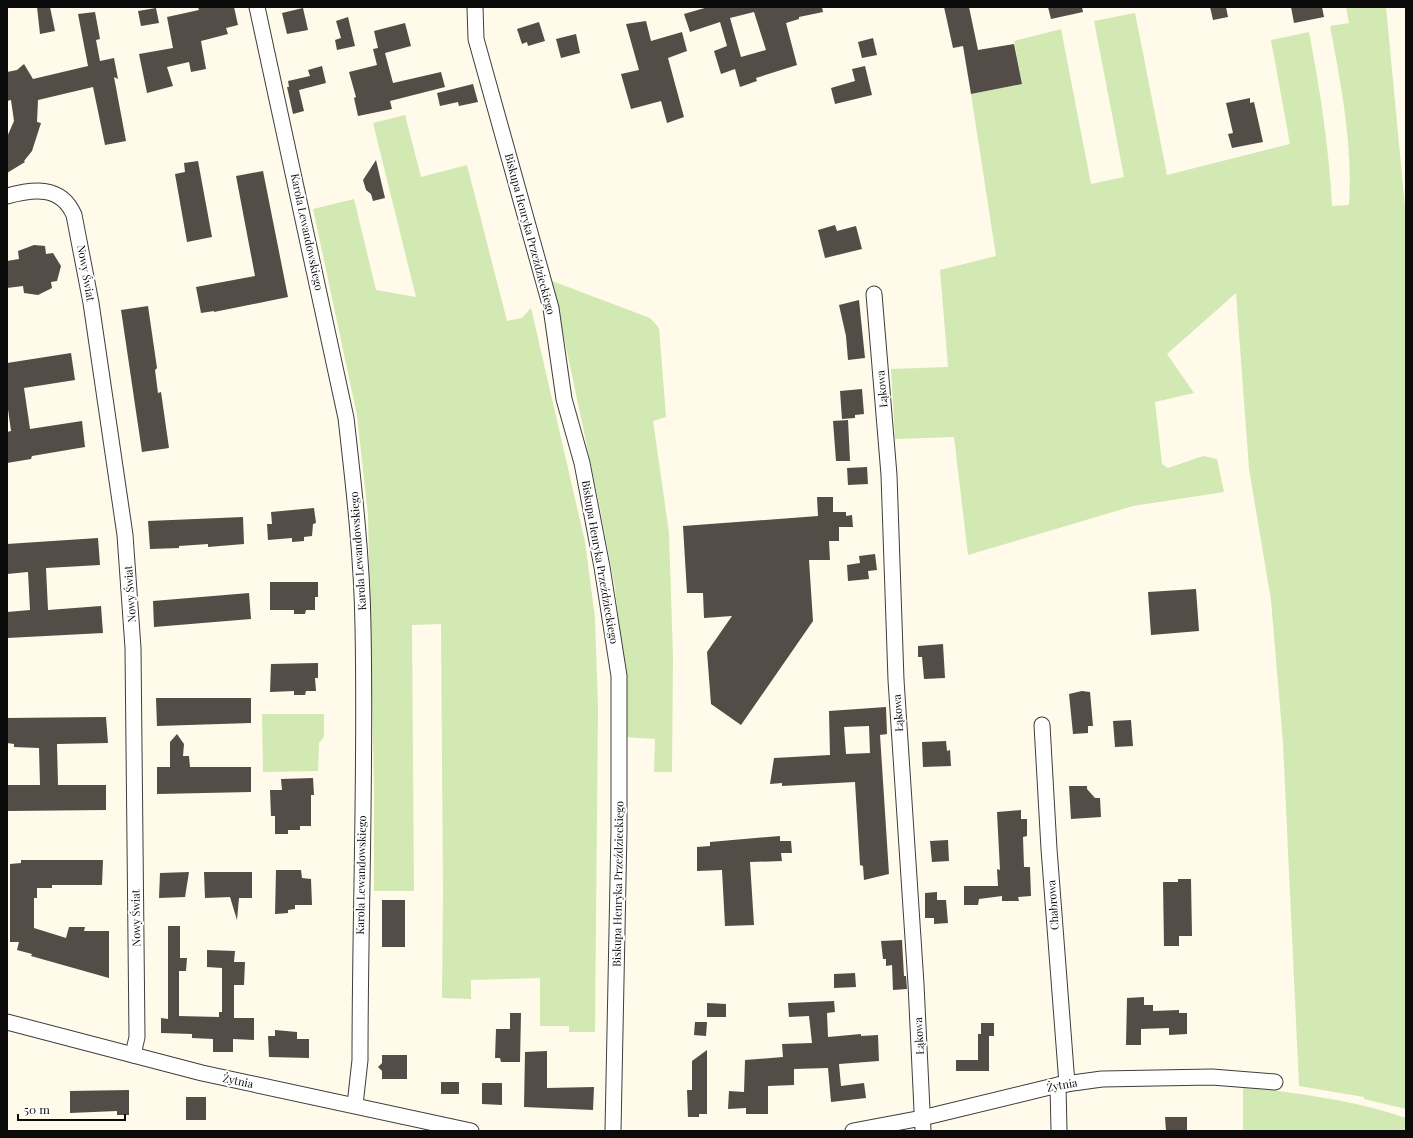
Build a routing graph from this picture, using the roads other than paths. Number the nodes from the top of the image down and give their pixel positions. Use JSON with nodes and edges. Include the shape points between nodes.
{"nodes":[{"id":1,"x":257,"y":7,"type":"edge"},
{"id":2,"x":475,"y":7,"type":"edge"},
{"id":3,"x":7,"y":196,"type":"edge"},
{"id":4,"x":874,"y":294,"type":"dead end"},
{"id":5,"x":1042,"y":725,"type":"dead end"},
{"id":6,"x":7,"y":1022,"type":"edge"},
{"id":7,"x":133,"y":1055,"type":"junction"},
{"id":8,"x":1275,"y":1082,"type":"dead end"},
{"id":9,"x":1062,"y":1084,"type":"junction"},
{"id":10,"x":355,"y":1105,"type":"junction"},
{"id":11,"x":923,"y":1125,"type":"edge"},
{"id":12,"x":470,"y":1131,"type":"edge"},
{"id":13,"x":614,"y":1131,"type":"edge"},
{"id":14,"x":853,"y":1131,"type":"edge"},
{"id":15,"x":1059,"y":1131,"type":"edge"}],
"edges":[{"from":1,"to":10,"type":"street","name":"Karola Lewandowskiego","via":[[346,418],[352,467],[361,581],[363,657],[360,1060]]},
{"from":2,"to":13,"type":"street","name":"Biskupa Henryka Przeździeckiego","via":[[476,39],[551,308],[564,400],[584,471],[619,676]]},
{"from":3,"to":7,"type":"street","name":"Nowy Świat","via":[[24,191],[43,190],[61,198],[70,206],[77,222],[126,536],[133,648],[137,1038]]},
{"from":4,"to":11,"type":"street","name":"Łąkowa","via":[[889,475],[896,680]]},
{"from":5,"to":9,"type":"street","name":"Chabrowa"},
{"from":6,"to":7,"type":"street","name":"Żytnia"},
{"from":7,"to":10,"type":"street","name":"Żytnia","via":[[202,1073]]},
{"from":8,"to":9,"type":"street","name":"Żytnia","via":[[1212,1078],[1102,1079]]},
{"from":9,"to":11,"type":"street","name":"Żytnia"},
{"from":9,"to":15,"type":"street","name":"Chabrowa"},
{"from":10,"to":12,"type":"street","name":"Żytnia"},
{"from":11,"to":14,"type":"street","name":"Żytnia"}]}
